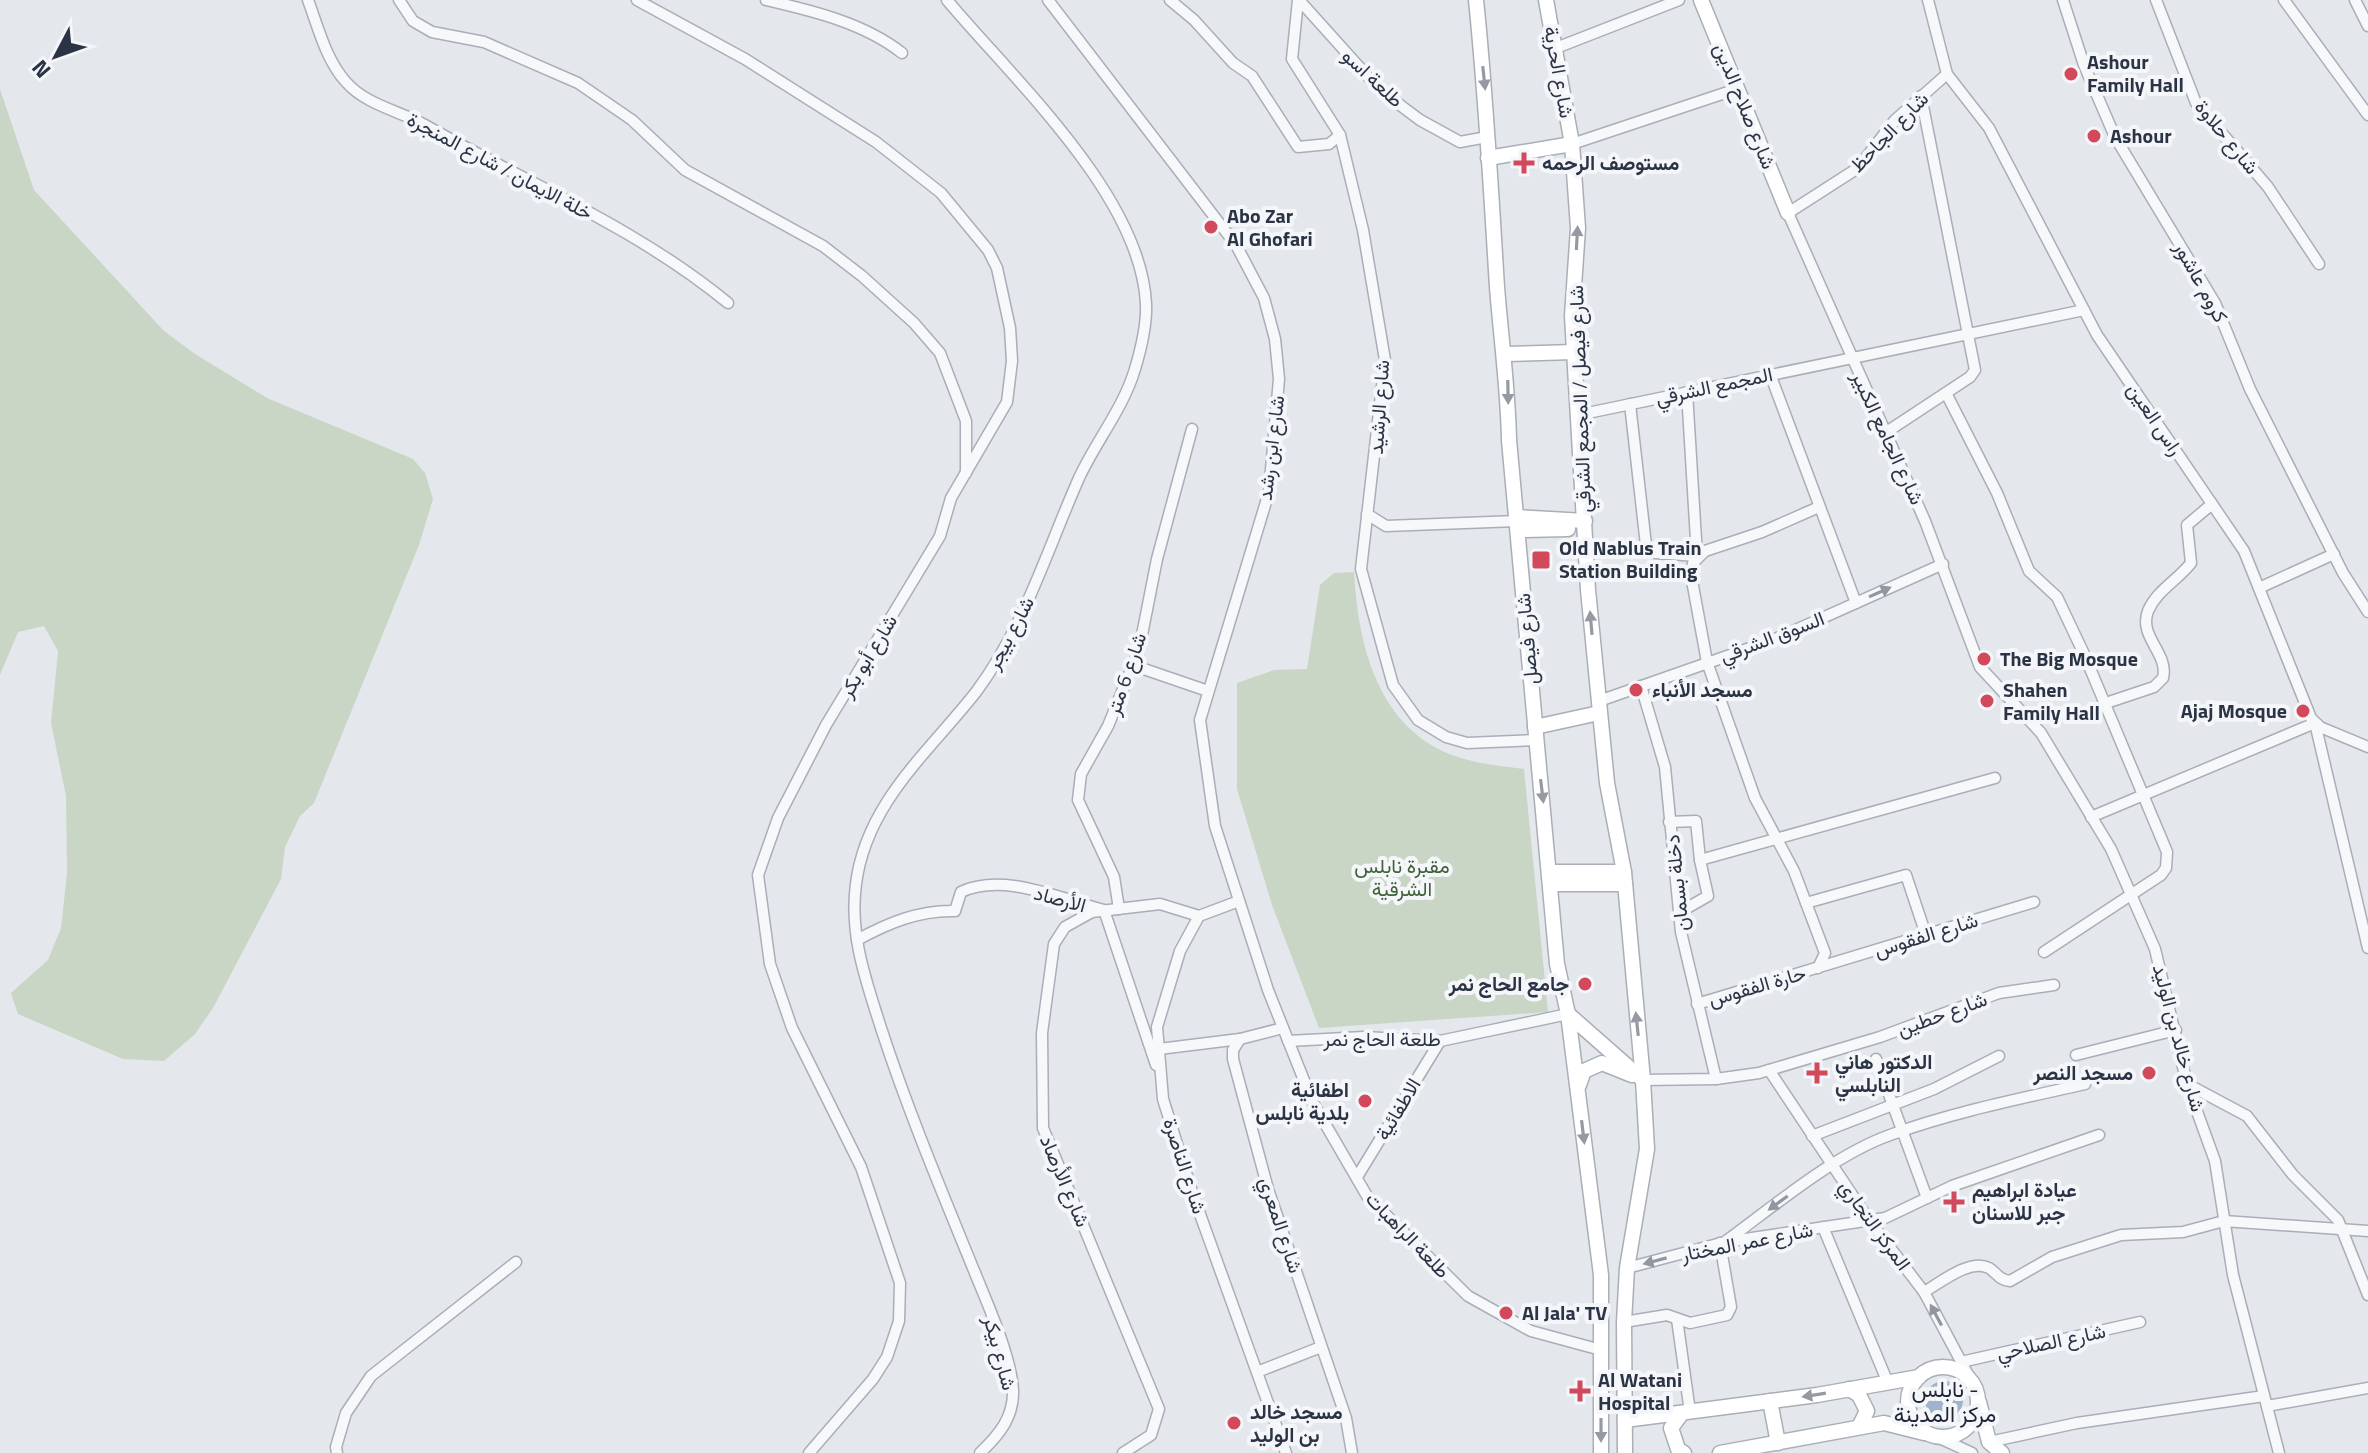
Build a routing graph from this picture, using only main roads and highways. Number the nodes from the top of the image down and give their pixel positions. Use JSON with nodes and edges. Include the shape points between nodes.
{"nodes":[{"id":1,"x":1476,"y":0,"type":"edge"},
{"id":2,"x":1546,"y":0,"type":"edge"},
{"id":3,"x":1701,"y":0,"type":"edge"},
{"id":4,"x":1572,"y":144,"type":"junction"},
{"id":5,"x":1488,"y":158,"type":"junction"},
{"id":6,"x":1788,"y":213,"type":"road end"},
{"id":7,"x":1574,"y":352,"type":"junction"},
{"id":8,"x":1505,"y":354,"type":"junction"},
{"id":9,"x":1517,"y":523,"type":"junction"},
{"id":10,"x":1584,"y":526,"type":"junction"},
{"id":11,"x":1599,"y":707,"type":"junction"},
{"id":12,"x":1535,"y":733,"type":"junction"},
{"id":13,"x":1550,"y":878,"type":"junction"},
{"id":14,"x":1624,"y":878,"type":"junction"},
{"id":15,"x":1568,"y":1014,"type":"junction"},
{"id":16,"x":1643,"y":1080,"type":"junction"},
{"id":17,"x":1578,"y":1088,"type":"junction"},
{"id":18,"x":1919,"y":1377,"type":"junction"},
{"id":19,"x":1849,"y":1389,"type":"junction"},
{"id":20,"x":1975,"y":1389,"type":"junction"},
{"id":21,"x":1770,"y":1401,"type":"junction"},
{"id":22,"x":1686,"y":1412,"type":"junction"},
{"id":23,"x":1625,"y":1420,"type":"junction"},
{"id":24,"x":1859,"y":1427,"type":"junction"},
{"id":25,"x":1933,"y":1435,"type":"junction"},
{"id":26,"x":1991,"y":1448,"type":"edge"},
{"id":27,"x":1779,"y":1450,"type":"edge"},
{"id":28,"x":1601,"y":1453,"type":"edge"},
{"id":29,"x":1625,"y":1453,"type":"edge"},
{"id":30,"x":1684,"y":1453,"type":"edge"},
{"id":31,"x":1720,"y":1453,"type":"edge"},
{"id":32,"x":2002,"y":1453,"type":"edge"}],
"edges":[{"from":1,"to":5,"type":"main road","name":"شارع فيصل","one_way":true},
{"from":2,"to":4,"type":"main road","name":"شارع الحرية"},
{"from":3,"to":6,"type":"main road","name":"شارع صلاح الدين"},
{"from":4,"to":5,"type":"main road"},
{"from":7,"to":4,"type":"main road","name":"شارع فيصل / المجمع الشرقي","one_way":true,"via":[[1578,228]]},
{"from":5,"to":8,"type":"main road","name":"شارع فيصل"},
{"from":7,"to":8,"type":"main road"},
{"from":7,"to":10,"type":"main road","name":"شارع فيصل / المجمع الشرقي"},
{"from":8,"to":9,"type":"main road","name":"شارع فيصل","one_way":true},
{"from":9,"to":10,"type":"main road"},
{"from":9,"to":12,"type":"main road","name":"شارع فيصل"},
{"from":11,"to":10,"type":"main road","name":"شارع فيصل / المجمع الشرقي","one_way":true},
{"from":11,"to":12,"type":"main road"},
{"from":11,"to":14,"type":"main road","name":"شارع فيصل / المجمع الشرقي"},
{"from":12,"to":13,"type":"main road","name":"شارع فيصل","one_way":true},
{"from":13,"to":14,"type":"main road"},
{"from":13,"to":15,"type":"main road","name":"شارع فيصل","via":[[1557,964]]},
{"from":16,"to":14,"type":"main road","name":"شارع فيصل / المجمع الشرقي","one_way":true},
{"from":15,"to":16,"type":"main road"},
{"from":15,"to":17,"type":"main road","name":"شارع فيصل"},
{"from":16,"to":17,"type":"main road","via":[[1602,1063],[1584,1071]]},
{"from":16,"to":23,"type":"main road","name":"شارع فيصل / المجمع الشرقي","via":[[1647,1149],[1627,1268]]},
{"from":17,"to":28,"type":"main road","name":"شارع فيصل","one_way":true,"via":[[1601,1275]]},
{"from":18,"to":19,"type":"main road"},
{"from":18,"to":20,"type":"main road","via":[[1948,1367],[1966,1376]]},
{"from":18,"to":25,"type":"main road","via":[[1908,1396],[1908,1408],[1919,1427]]},
{"from":19,"to":21,"type":"main road","one_way":true},
{"from":19,"to":24,"type":"main road","via":[[1867,1411]]},
{"from":20,"to":25,"type":"main road","via":[[1978,1405],[1969,1425],[1950,1436]]},
{"from":20,"to":26,"type":"main road"},
{"from":21,"to":22,"type":"main road"},
{"from":21,"to":27,"type":"main road"},
{"from":22,"to":23,"type":"main road"},
{"from":22,"to":30,"type":"main road","via":[[1671,1428]]},
{"from":23,"to":29,"type":"main road","name":"شارع فيصل / المجمع الشرقي"},
{"from":24,"to":25,"type":"main road","via":[[1884,1423]]},
{"from":24,"to":27,"type":"main road","via":[[1796,1440]]},
{"from":26,"to":32,"type":"main road"},
{"from":27,"to":31,"type":"main road"}]}
